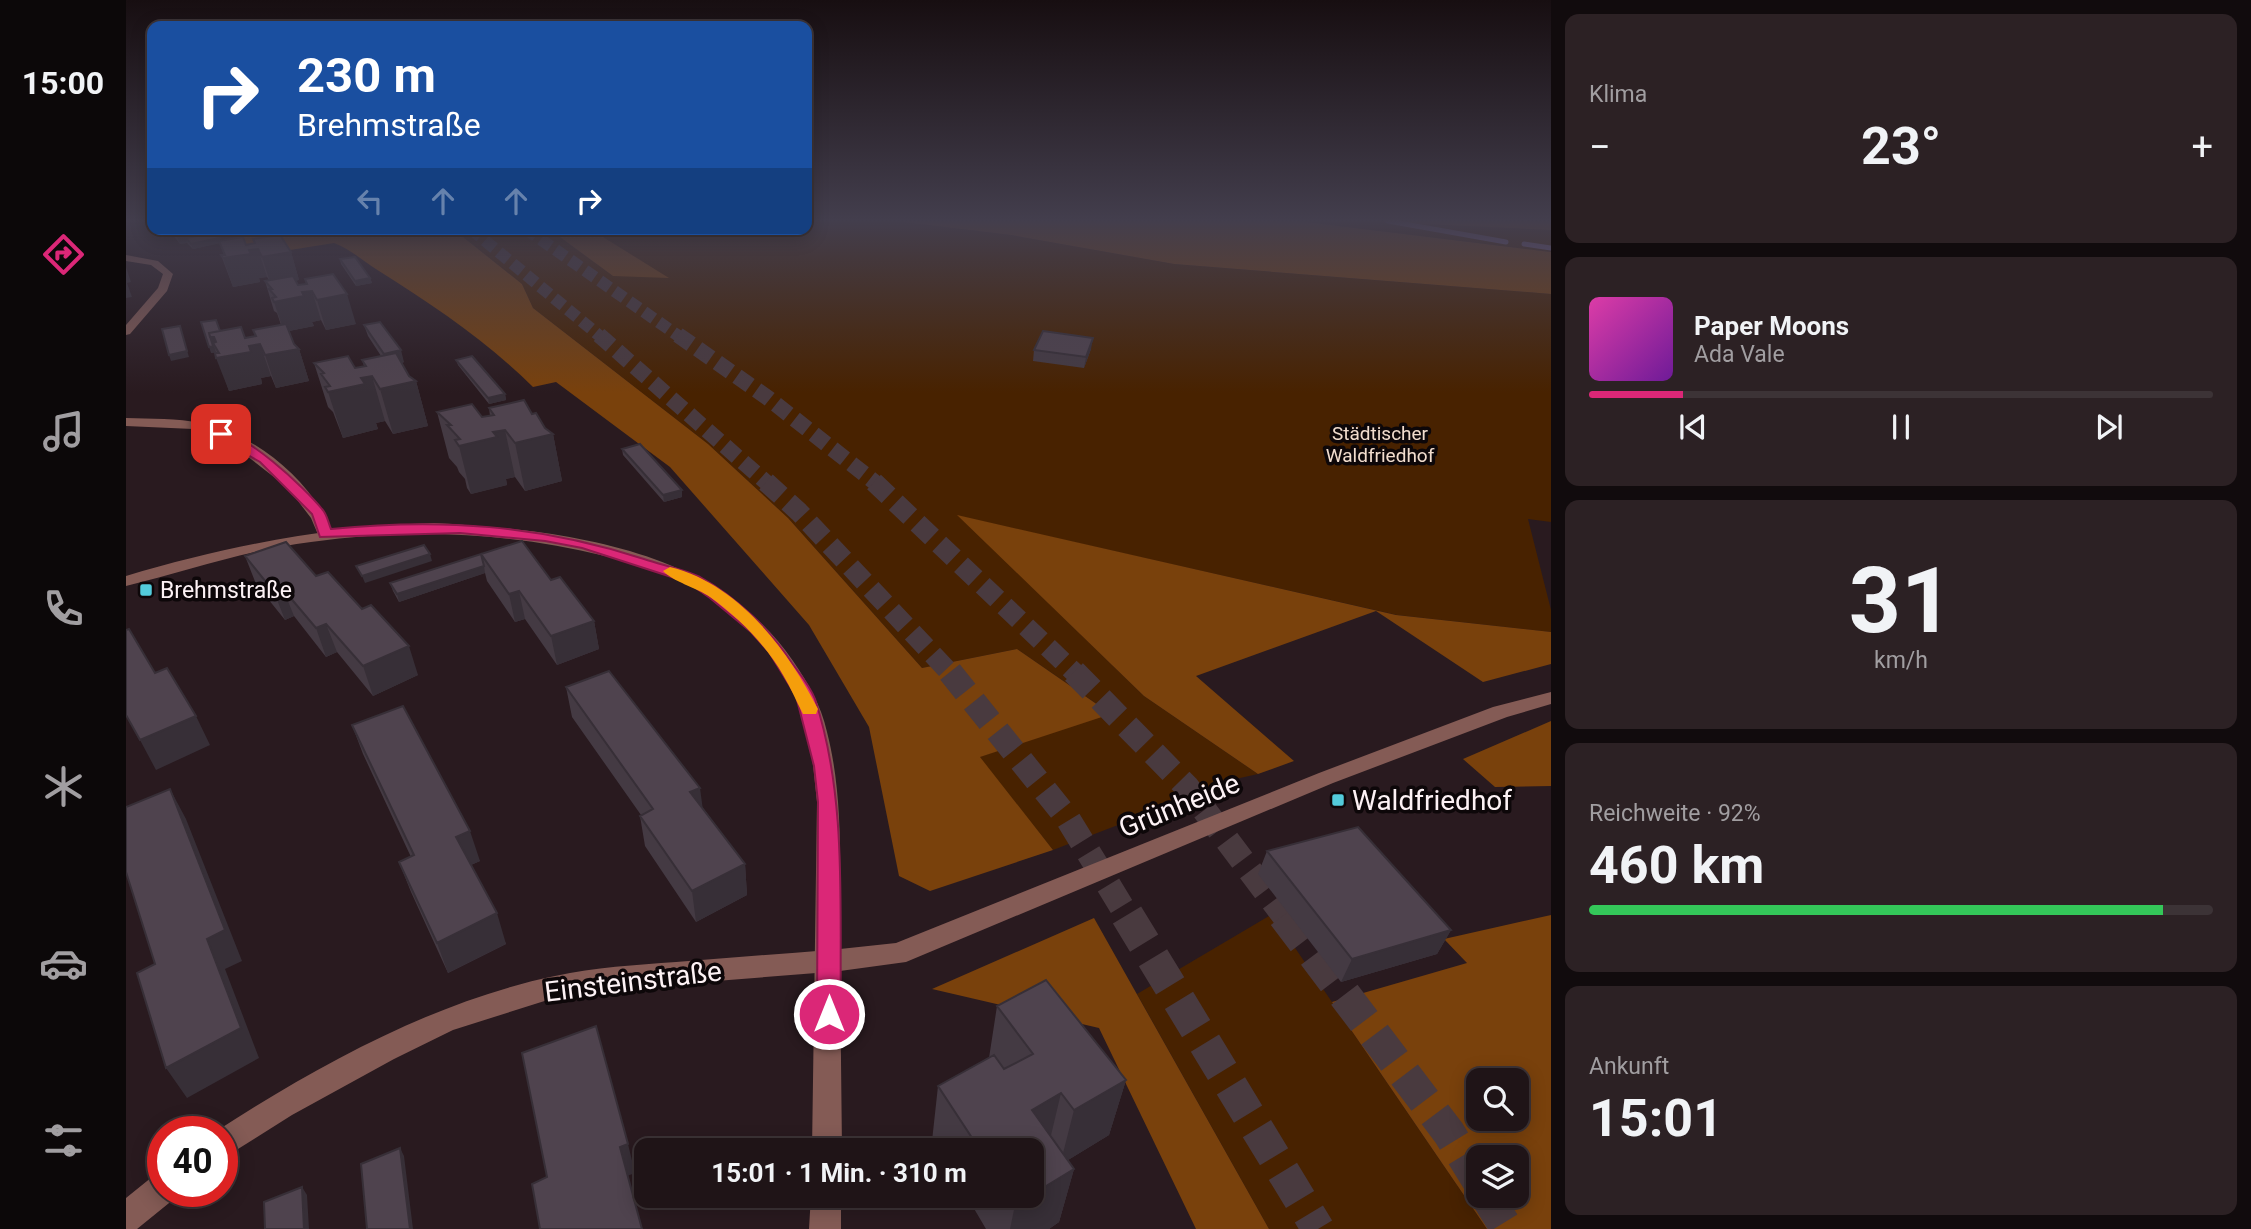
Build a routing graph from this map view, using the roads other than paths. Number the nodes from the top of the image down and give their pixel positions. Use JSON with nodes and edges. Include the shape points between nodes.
{"nodes":[{"id":1,"x":167,"y":278,"type":"edge"},
{"id":2,"x":126,"y":332,"type":"edge"},
{"id":3,"x":126,"y":422,"type":"edge"},
{"id":4,"x":325,"y":534,"type":"junction"},
{"id":5,"x":126,"y":581,"type":"edge"},
{"id":6,"x":1551,"y":698,"type":"edge"},
{"id":7,"x":829,"y":961,"type":"junction"},
{"id":8,"x":238,"y":1134,"type":"edge"},
{"id":9,"x":827,"y":1138,"type":"edge"},
{"id":10,"x":147,"y":1201,"type":"edge"},
{"id":11,"x":826,"y":1208,"type":"edge"},
{"id":12,"x":126,"y":1218,"type":"edge"},
{"id":13,"x":825,"y":1229,"type":"edge"}],
"edges":[{"from":1,"to":2,"type":"street","via":[[163,289]]},
{"from":3,"to":4,"type":"street","via":[[204,427],[237,441],[264,459],[318,513]]},
{"from":4,"to":5,"type":"street","via":[[212,555]]},
{"from":4,"to":7,"type":"street","via":[[416,528],[545,536],[692,579],[737,611],[783,660],[805,696],[814,722],[828,802]]},
{"from":6,"to":7,"type":"street","name":"Grünheide","via":[[1500,712],[1326,778],[897,954]]},
{"from":7,"to":8,"type":"street","name":"Einsteinstraße","via":[[554,987],[447,1020],[282,1105]]},
{"from":7,"to":9,"type":"street"},
{"from":10,"to":12,"type":"street"},
{"from":11,"to":13,"type":"street"}]}
